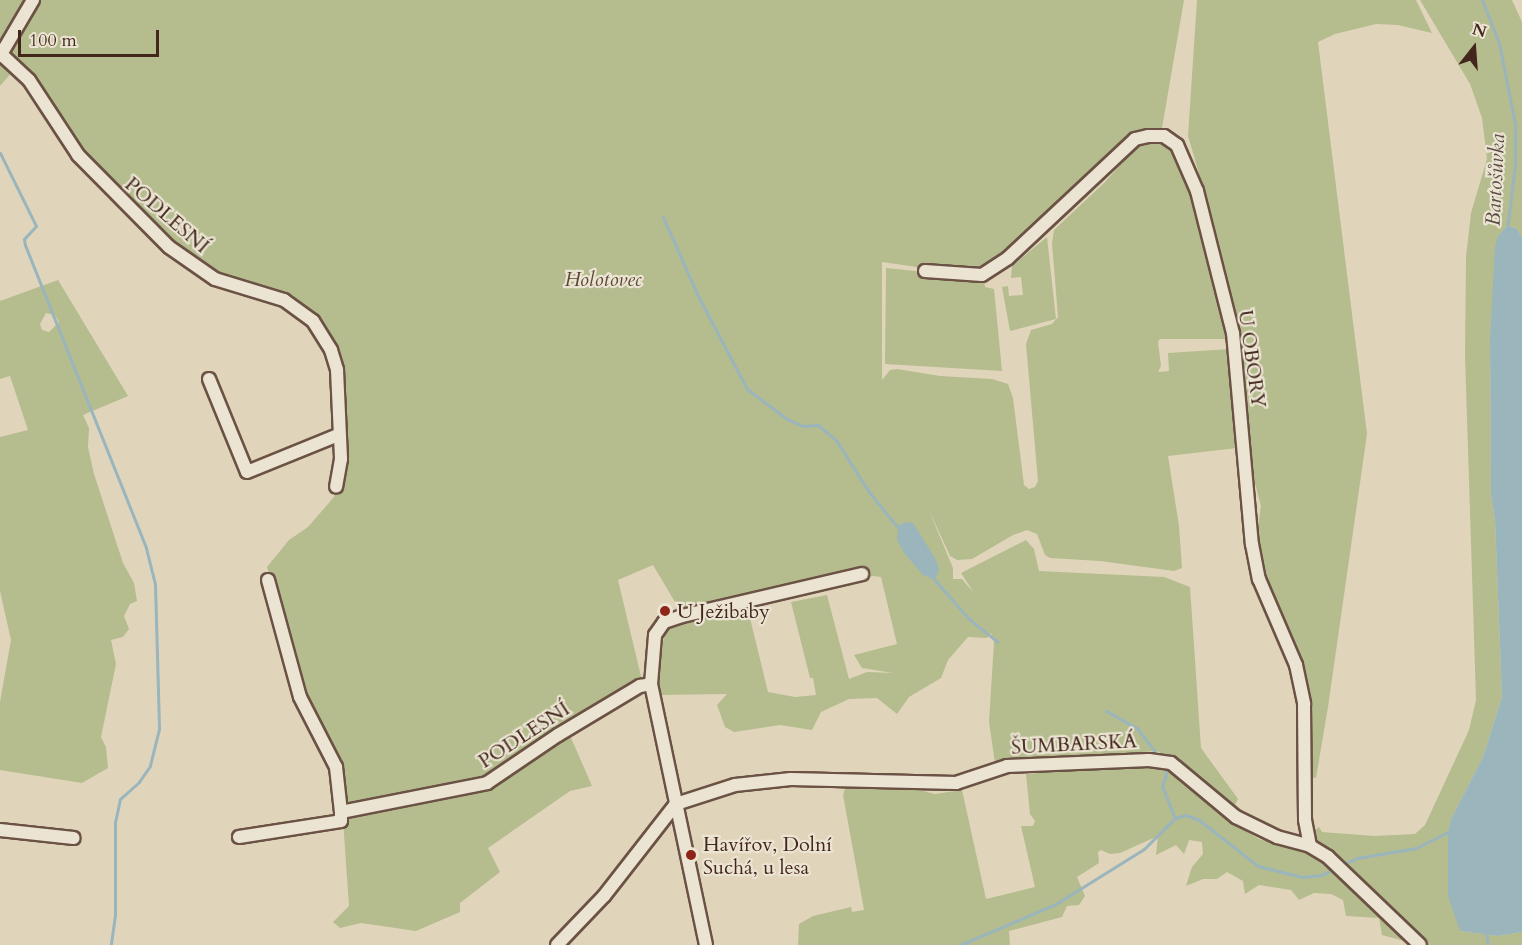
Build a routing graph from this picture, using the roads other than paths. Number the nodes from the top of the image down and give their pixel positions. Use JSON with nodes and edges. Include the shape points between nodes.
{"nodes":[{"id":1,"x":33,"y":0,"type":"edge"},
{"id":2,"x":1,"y":55,"type":"edge"},
{"id":3,"x":926,"y":271,"type":"dead end"},
{"id":4,"x":210,"y":379,"type":"dead end"},
{"id":5,"x":338,"y":435,"type":"junction"},
{"id":6,"x":336,"y":487,"type":"dead end"},
{"id":7,"x":862,"y":574,"type":"dead end"},
{"id":8,"x":268,"y":580,"type":"dead end"},
{"id":9,"x":651,"y":684,"type":"junction"},
{"id":10,"x":676,"y":804,"type":"junction"},
{"id":11,"x":341,"y":812,"type":"junction"},
{"id":12,"x":0,"y":830,"type":"edge"},
{"id":13,"x":239,"y":837,"type":"dead end"},
{"id":14,"x":74,"y":838,"type":"dead end"},
{"id":15,"x":1310,"y":846,"type":"junction"},
{"id":16,"x":557,"y":945,"type":"edge"},
{"id":17,"x":706,"y":945,"type":"edge"},
{"id":18,"x":1420,"y":945,"type":"edge"}],
"edges":[{"from":1,"to":2,"type":"street"},
{"from":2,"to":5,"type":"street","name":"PODLESNÍ","via":[[29,80],[78,155],[169,247],[215,279],[284,300],[313,321],[331,350],[337,370]]},
{"from":3,"to":15,"type":"street","name":"U OBORY","via":[[982,275],[1008,258],[1135,139],[1164,136],[1177,145],[1197,191],[1233,333],[1252,544],[1259,579],[1296,665],[1304,704],[1305,820]]},
{"from":4,"to":5,"type":"street","via":[[247,472]]},
{"from":5,"to":6,"type":"street","name":"PODLESNÍ","via":[[341,459]]},
{"from":7,"to":9,"type":"street","via":[[664,622],[655,634]]},
{"from":8,"to":11,"type":"street","via":[[300,697],[336,767]]},
{"from":9,"to":10,"type":"street"},
{"from":9,"to":11,"type":"street","name":"PODLESNÍ","via":[[640,686],[558,735],[487,783]]},
{"from":10,"to":15,"type":"street","name":"ŠUMBARSKÁ","via":[[735,785],[791,779],[956,783],[1006,766],[1159,760],[1171,763],[1236,817],[1277,837]]},
{"from":10,"to":16,"type":"street","via":[[604,896]]},
{"from":10,"to":17,"type":"street"},
{"from":11,"to":13,"type":"street","name":"PODLESNÍ","via":[[341,821]]},
{"from":12,"to":14,"type":"street"},
{"from":15,"to":18,"type":"street","name":"ŠUMBARSKÁ","via":[[1328,857]]}]}
